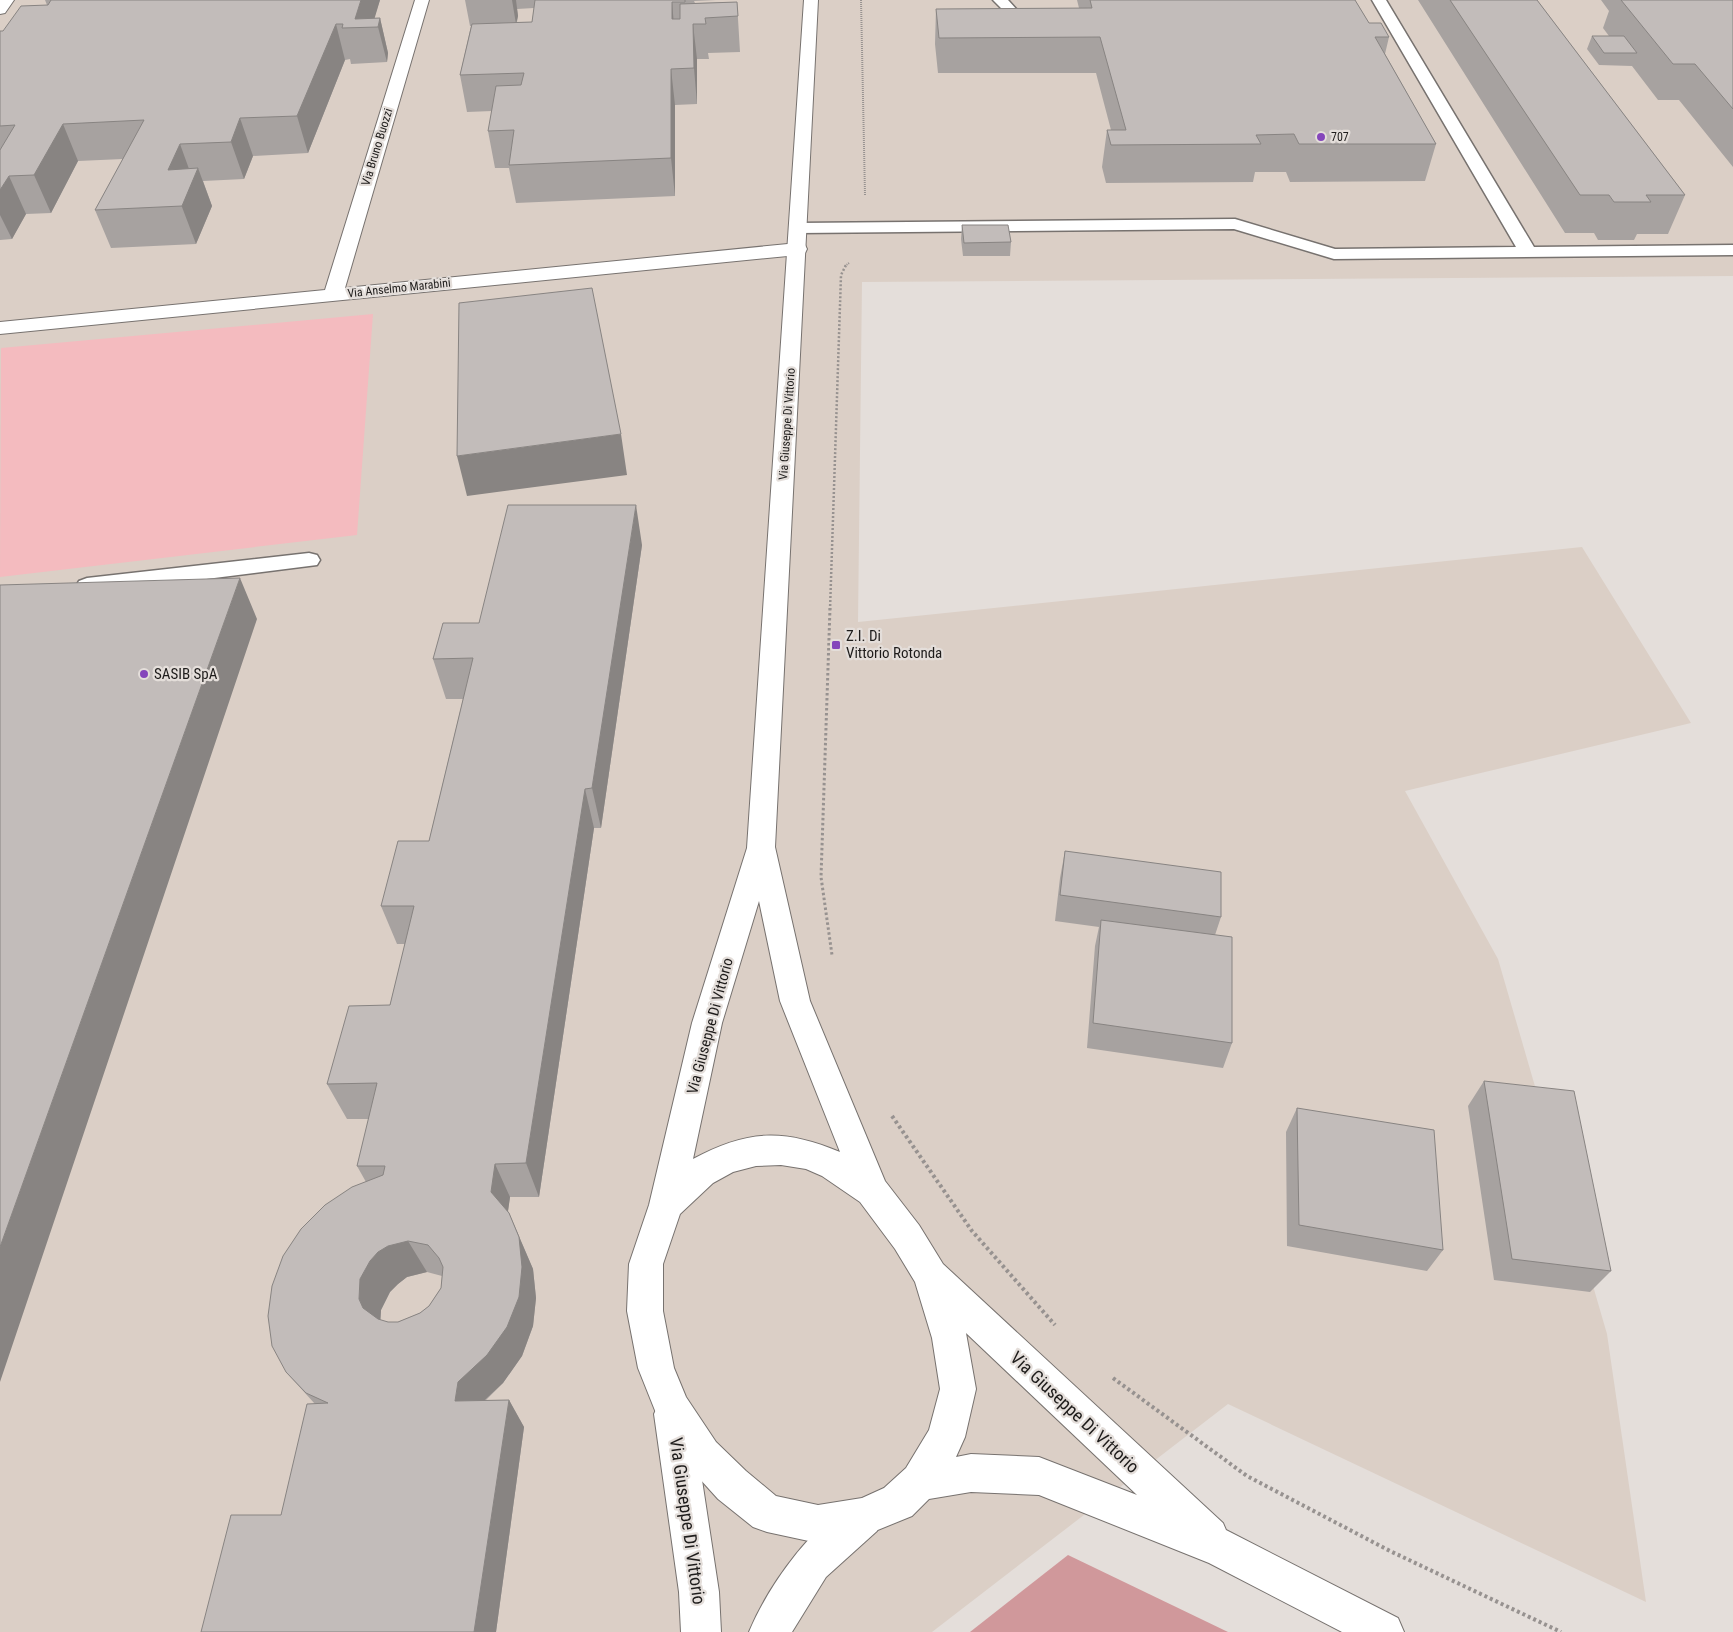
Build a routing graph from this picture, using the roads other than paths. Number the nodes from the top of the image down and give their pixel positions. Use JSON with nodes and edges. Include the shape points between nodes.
{"nodes":[{"id":1,"x":7,"y":0,"type":"edge"},
{"id":2,"x":422,"y":0,"type":"edge"},
{"id":3,"x":811,"y":0,"type":"edge"},
{"id":4,"x":1000,"y":0,"type":"edge"},
{"id":5,"x":1379,"y":0,"type":"edge"},
{"id":6,"x":0,"y":10,"type":"edge"},
{"id":7,"x":999,"y":30,"type":"edge"},
{"id":8,"x":799,"y":228,"type":"junction"},
{"id":9,"x":798,"y":249,"type":"junction"},
{"id":10,"x":1733,"y":250,"type":"edge"},
{"id":11,"x":1528,"y":252,"type":"junction"},
{"id":12,"x":333,"y":295,"type":"junction"},
{"id":13,"x":0,"y":328,"type":"edge"},
{"id":14,"x":309,"y":560,"type":"dead end"},
{"id":15,"x":68,"y":588,"type":"edge"},
{"id":16,"x":761,"y":848,"type":"junction"},
{"id":17,"x":872,"y":1191,"type":"junction"},
{"id":18,"x":666,"y":1205,"type":"junction"},
{"id":19,"x":930,"y":1275,"type":"junction"},
{"id":20,"x":673,"y":1410,"type":"junction"},
{"id":21,"x":920,"y":1482,"type":"junction"},
{"id":22,"x":863,"y":1517,"type":"junction"},
{"id":23,"x":1221,"y":1548,"type":"junction"},
{"id":24,"x":701,"y":1632,"type":"edge"},
{"id":25,"x":769,"y":1632,"type":"edge"},
{"id":26,"x":1384,"y":1632,"type":"edge"}],
"edges":[{"from":1,"to":6,"type":"street"},
{"from":2,"to":12,"type":"street","name":"Via Bruno Buozzi"},
{"from":3,"to":8,"type":"street","name":"Via Giuseppe Di Vittorio"},
{"from":4,"to":7,"type":"lane","via":[[1012,12]]},
{"from":5,"to":11,"type":"lane"},
{"from":8,"to":9,"type":"street","name":"Via Giuseppe Di Vittorio"},
{"from":8,"to":11,"type":"lane","via":[[1235,224],[1334,254]]},
{"from":9,"to":12,"type":"street","name":"Via Anselmo Marabini"},
{"from":9,"to":16,"type":"street","name":"Via Giuseppe Di Vittorio"},
{"from":10,"to":11,"type":"lane"},
{"from":12,"to":13,"type":"street","name":"Via Anselmo Marabini"},
{"from":14,"to":15,"type":"lane"},
{"from":16,"to":17,"type":"street","name":"Via Giuseppe Di Vittorio","via":[[795,1001]]},
{"from":16,"to":18,"type":"street","name":"Via Giuseppe Di Vittorio","via":[[707,1023]]},
{"from":17,"to":18,"type":"street","name":"Via Giuseppe Di Vittorio","via":[[834,1165],[808,1154],[756,1151],[727,1158],[700,1172]]},
{"from":17,"to":19,"type":"street","name":"Via Giuseppe Di Vittorio","via":[[907,1237]]},
{"from":18,"to":20,"type":"street","name":"Via Giuseppe Di Vittorio","via":[[646,1264],[645,1311],[656,1368]]},
{"from":19,"to":21,"type":"street","name":"Via Giuseppe Di Vittorio","via":[[950,1338],[958,1389],[946,1437]]},
{"from":19,"to":23,"type":"street","name":"Via Giuseppe Di Vittorio"},
{"from":20,"to":22,"type":"street","name":"Via Giuseppe Di Vittorio","via":[[703,1455],[767,1514],[818,1524]]},
{"from":20,"to":24,"type":"street","name":"Via Giuseppe Di Vittorio","via":[[699,1592]]},
{"from":21,"to":22,"type":"street","name":"Via Giuseppe Di Vittorio","via":[[898,1502]]},
{"from":21,"to":23,"type":"street","name":"Via Giuseppe Di Vittorio","via":[[972,1473],[1039,1476]]},
{"from":22,"to":25,"type":"street","name":"Via Giuseppe Di Vittorio","via":[[812,1563]]},
{"from":23,"to":26,"type":"street","name":"Via Giuseppe Di Vittorio"}]}
